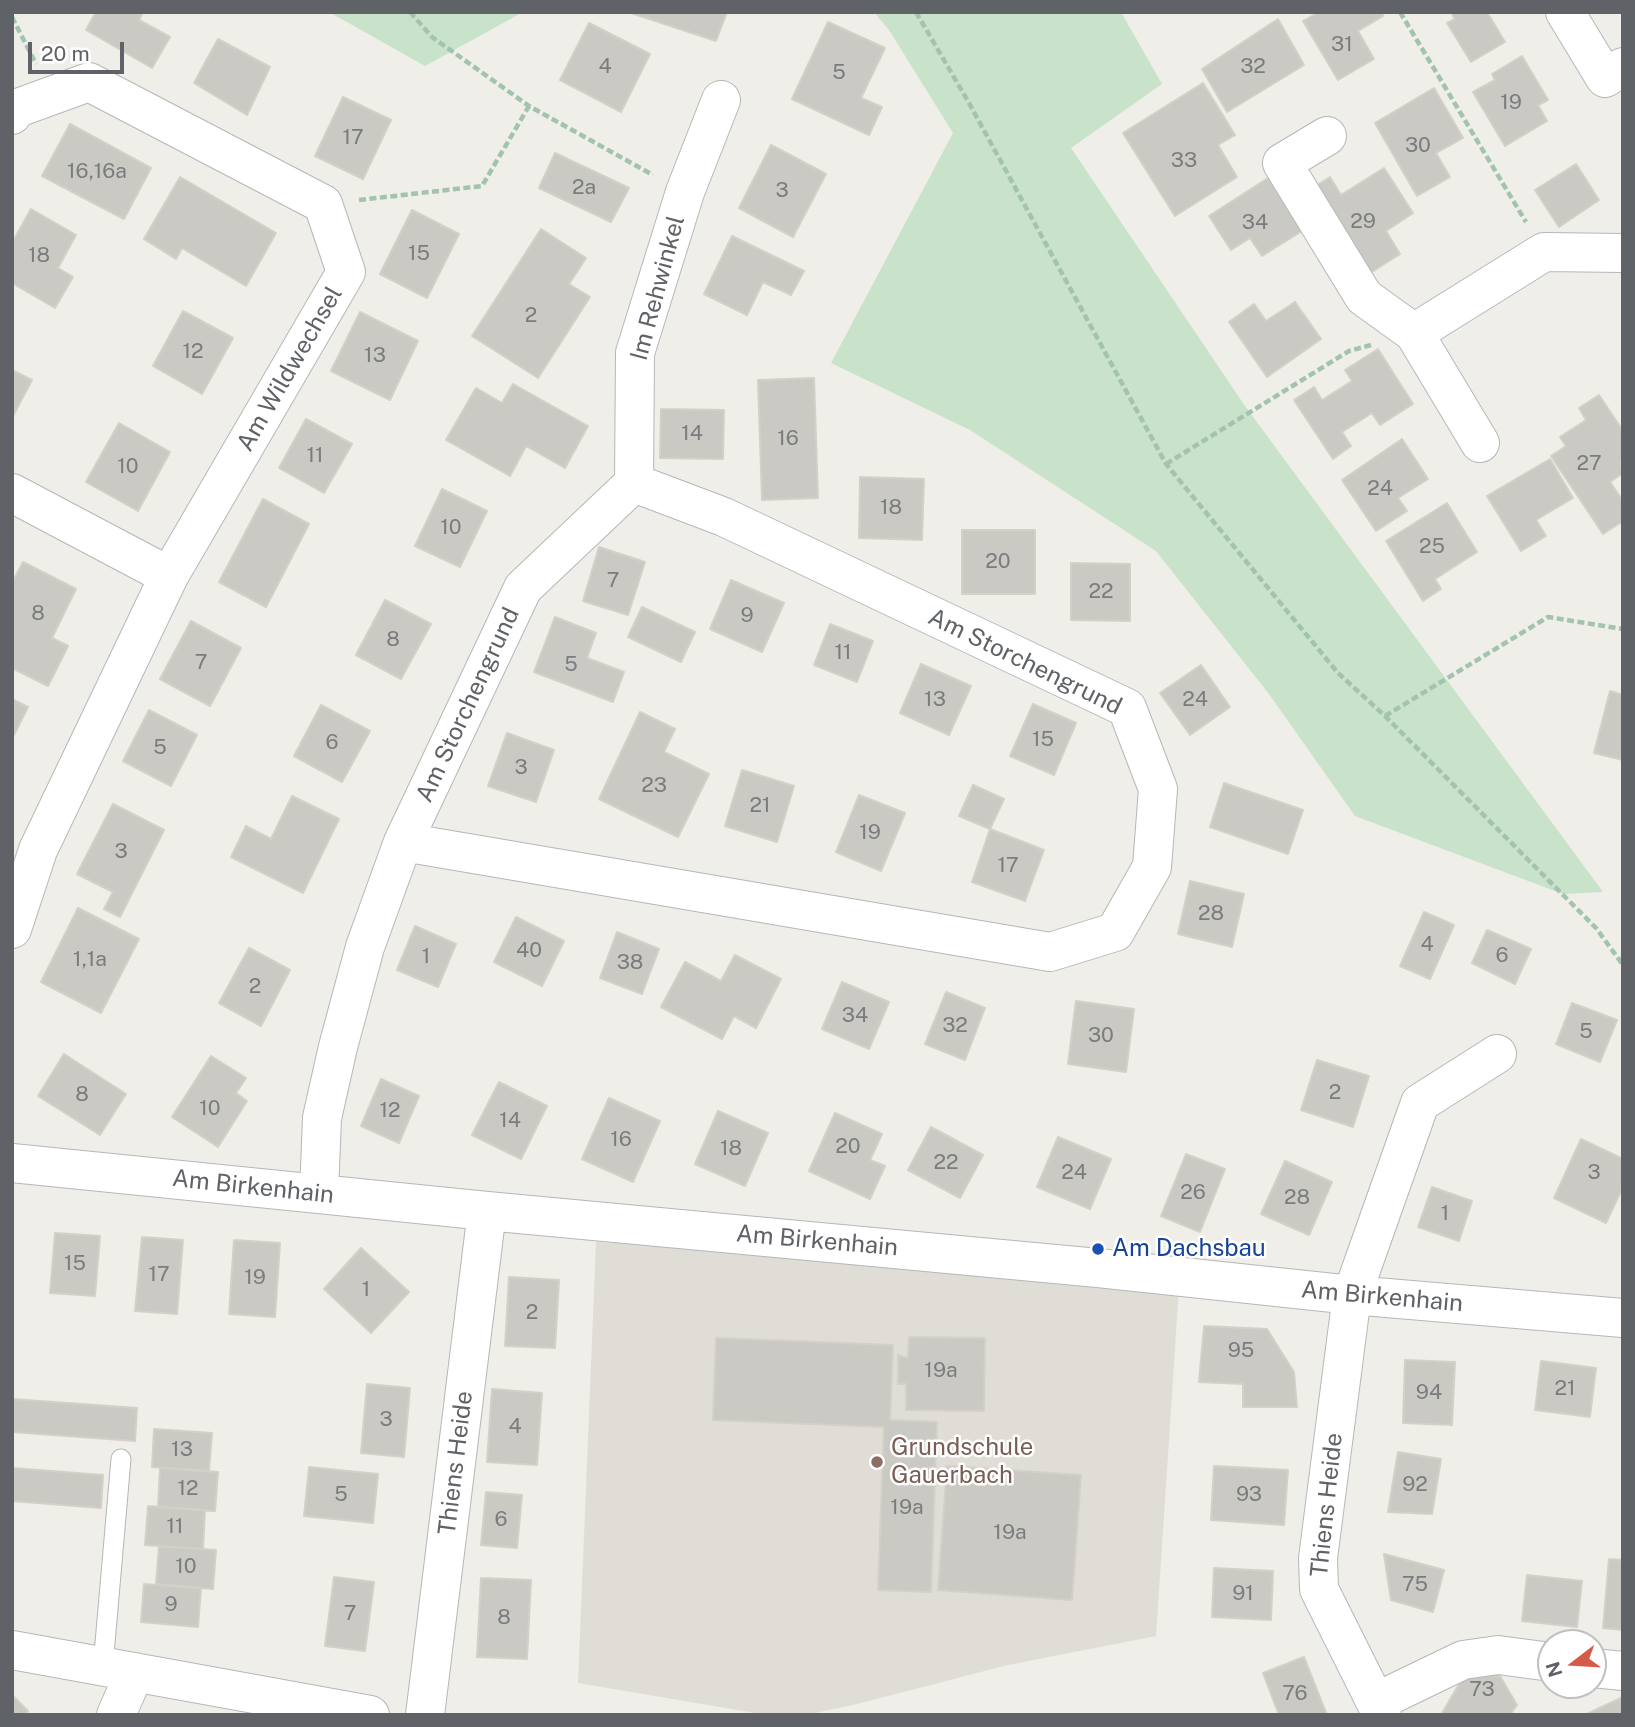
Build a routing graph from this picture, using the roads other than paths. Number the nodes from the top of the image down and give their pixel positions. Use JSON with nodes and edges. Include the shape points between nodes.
{"nodes":[{"id":1,"x":1565,"y":12,"type":"edge"},
{"id":2,"x":1623,"y":67,"type":"edge"},
{"id":3,"x":721,"y":100,"type":"dead end"},
{"id":4,"x":12,"y":115,"type":"edge"},
{"id":5,"x":1327,"y":136,"type":"dead end"},
{"id":6,"x":1623,"y":253,"type":"edge"},
{"id":7,"x":1414,"y":333,"type":"junction"},
{"id":8,"x":1480,"y":443,"type":"dead end"},
{"id":9,"x":634,"y":483,"type":"junction"},
{"id":10,"x":12,"y":493,"type":"edge"},
{"id":11,"x":169,"y":576,"type":"junction"},
{"id":12,"x":403,"y":842,"type":"junction"},
{"id":13,"x":12,"y":929,"type":"edge"},
{"id":14,"x":1497,"y":1054,"type":"dead end"},
{"id":15,"x":12,"y":1163,"type":"edge"},
{"id":16,"x":319,"y":1193,"type":"junction"},
{"id":17,"x":487,"y":1211,"type":"junction"},
{"id":18,"x":1352,"y":1295,"type":"junction"},
{"id":19,"x":1623,"y":1318,"type":"edge"},
{"id":20,"x":121,"y":1459,"type":"dead end"},
{"id":21,"x":12,"y":1650,"type":"edge"},
{"id":22,"x":1537,"y":1660,"type":"edge"},
{"id":23,"x":119,"y":1669,"type":"junction"},
{"id":24,"x":1379,"y":1708,"type":"edge"},
{"id":25,"x":116,"y":1715,"type":"edge"},
{"id":26,"x":370,"y":1715,"type":"edge"},
{"id":27,"x":425,"y":1715,"type":"edge"}],
"edges":[{"from":1,"to":2,"type":"street","via":[[1605,78]]},
{"from":3,"to":9,"type":"street","name":"Im Rehwinkel","via":[[685,192],[635,353]]},
{"from":4,"to":11,"type":"street","name":"Am Wildwechsel","via":[[15,109],[89,82],[323,204],[346,272]]},
{"from":5,"to":7,"type":"street","via":[[1282,163],[1364,297]]},
{"from":6,"to":7,"type":"street","via":[[1544,252]]},
{"from":7,"to":8,"type":"street"},
{"from":9,"to":12,"type":"street","name":"Am Storchengrund","via":[[523,587]]},
{"from":9,"to":12,"type":"street","name":"Am Storchengrund","via":[[724,517],[1127,708],[1158,789],[1152,867],[1115,932],[1050,952]]},
{"from":10,"to":11,"type":"street"},
{"from":11,"to":13,"type":"street","name":"Am Wildwechsel","via":[[38,850]]},
{"from":12,"to":16,"type":"street","name":"Am Storchengrund","via":[[365,947],[338,1047],[322,1118]]},
{"from":14,"to":18,"type":"street","via":[[1420,1103]]},
{"from":15,"to":16,"type":"street","name":"Am Birkenhain"},
{"from":16,"to":17,"type":"street","name":"Am Birkenhain"},
{"from":17,"to":18,"type":"street","name":"Am Birkenhain"},
{"from":17,"to":27,"type":"street","name":"Thiens Heide"},
{"from":18,"to":19,"type":"street","name":"Am Birkenhain"},
{"from":18,"to":24,"type":"street","name":"Thiens Heide","via":[[1318,1558],[1319,1589]]},
{"from":20,"to":23,"type":"lane"},
{"from":21,"to":23,"type":"street"},
{"from":22,"to":24,"type":"street","name":"Thiens Heide","via":[[1498,1655],[1463,1660]]},
{"from":23,"to":25,"type":"street"},
{"from":23,"to":26,"type":"street"}]}
